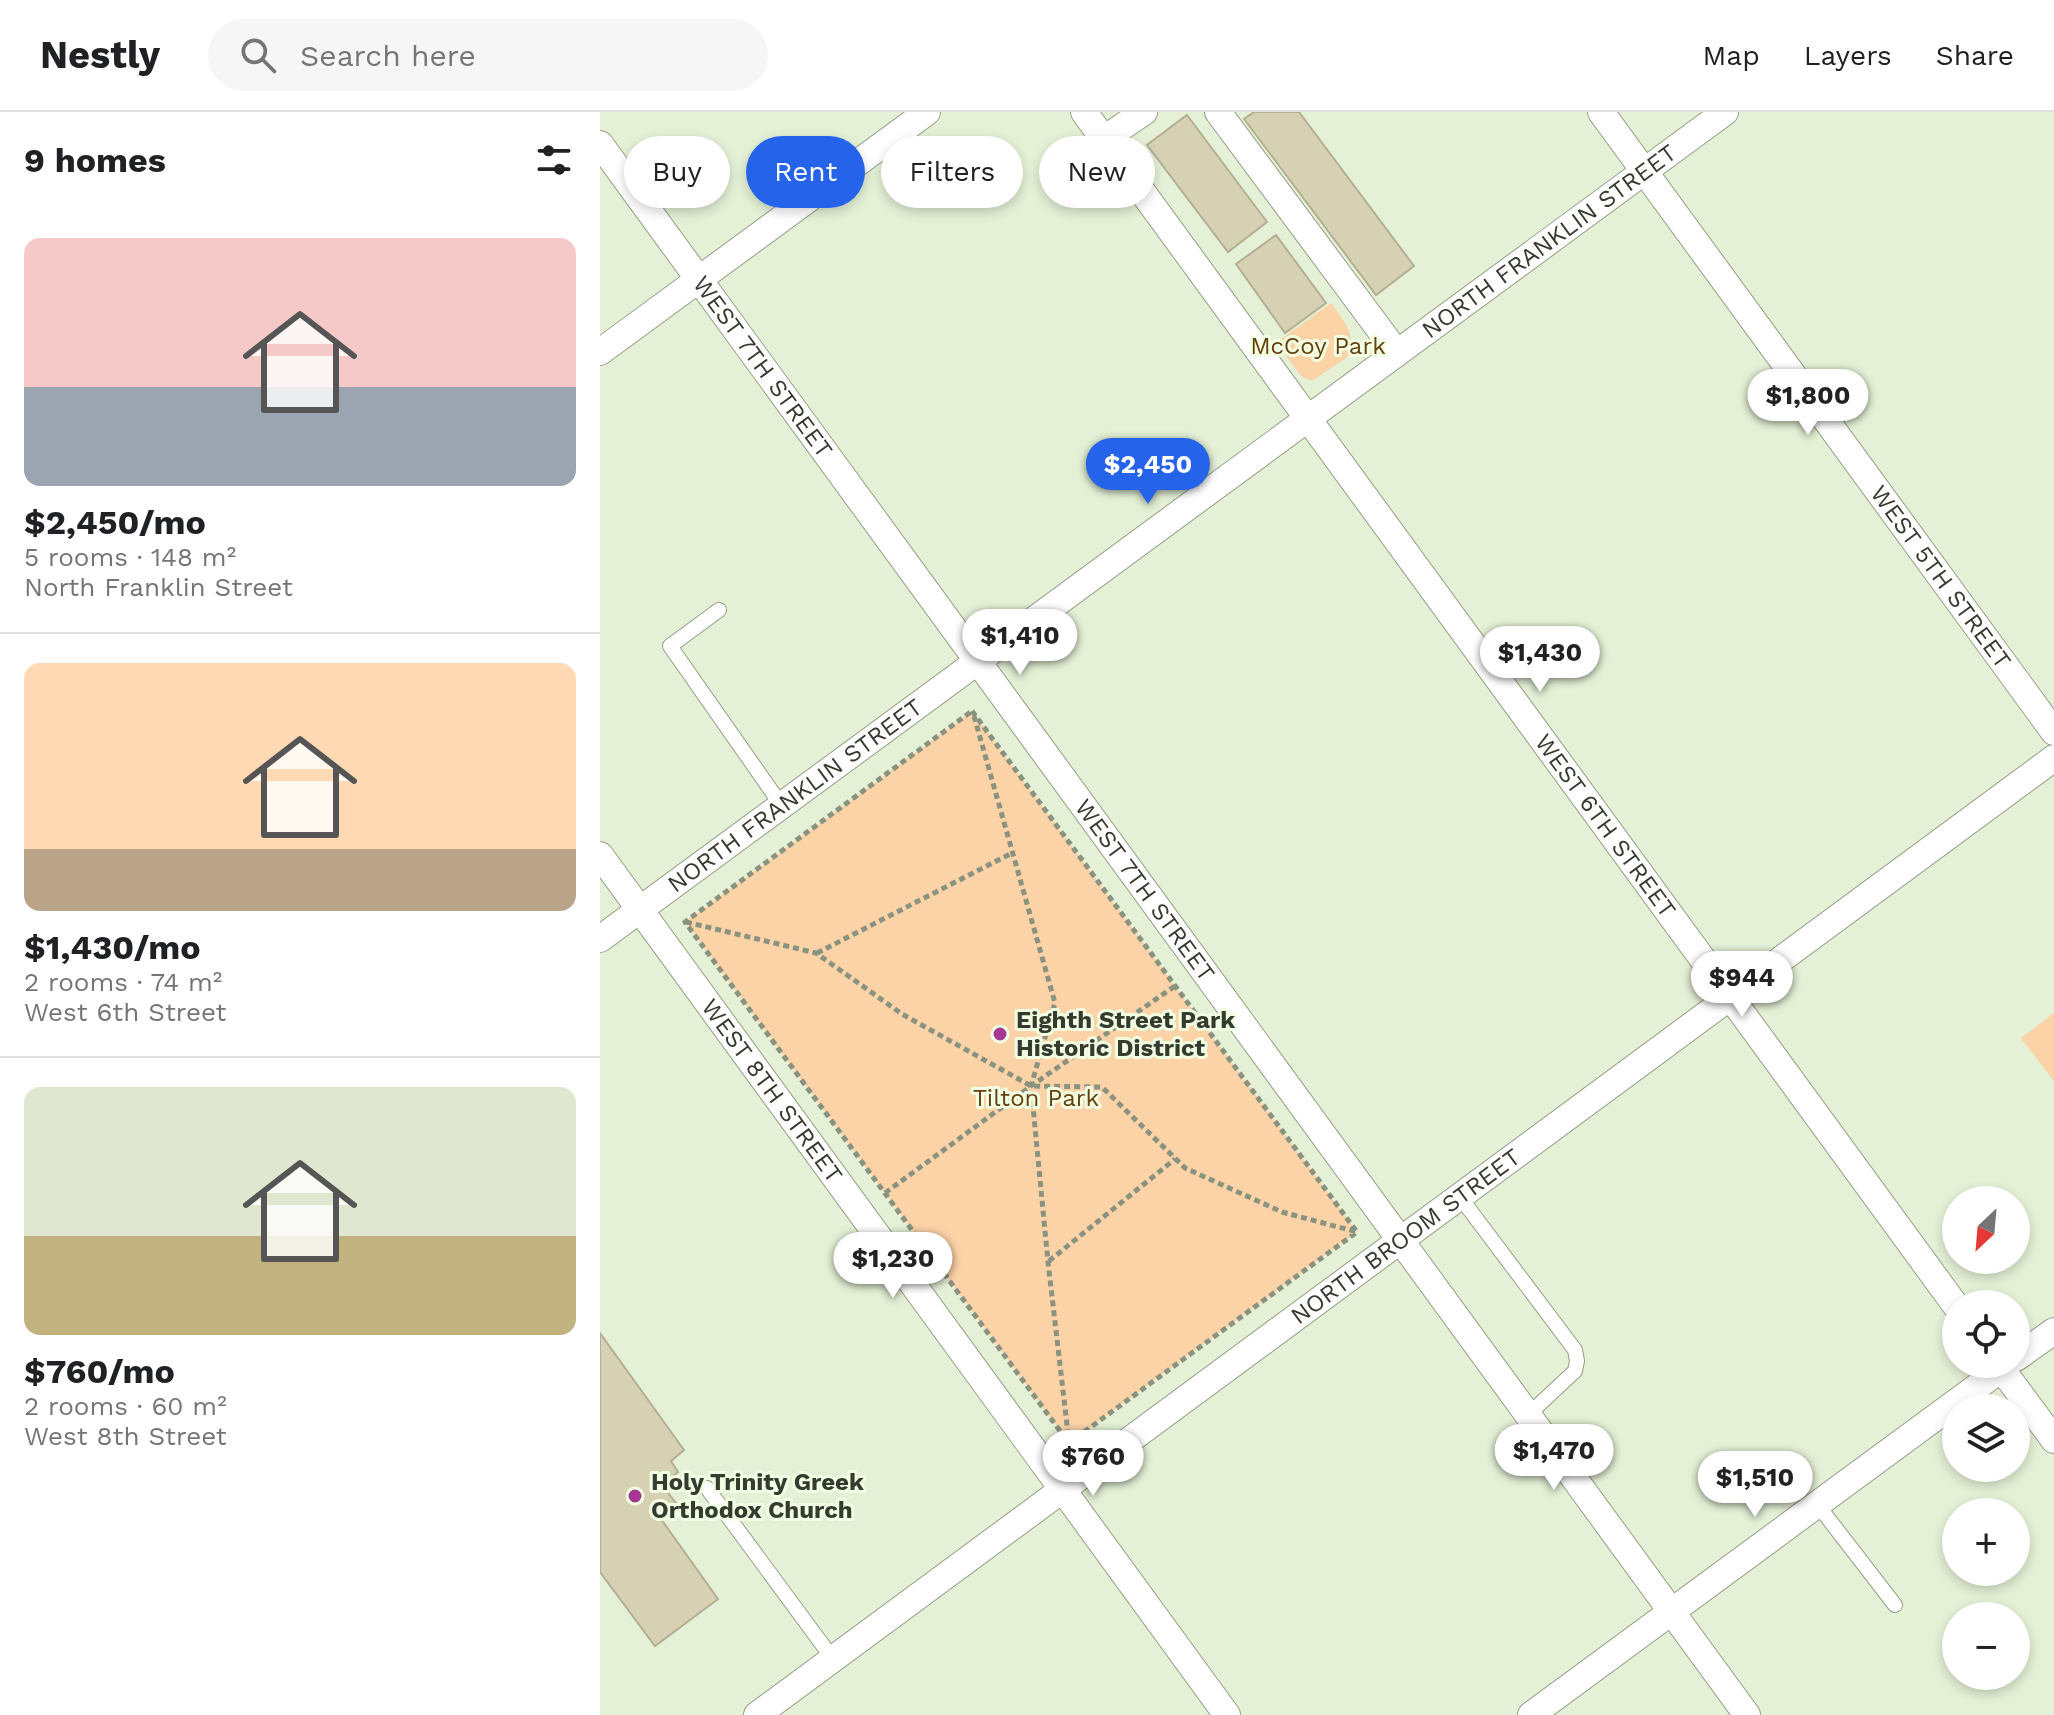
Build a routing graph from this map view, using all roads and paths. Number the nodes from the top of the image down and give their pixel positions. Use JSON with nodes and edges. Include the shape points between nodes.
{"nodes":[{"id":1,"x":927,"y":112,"type":"edge"},
{"id":2,"x":1084,"y":112,"type":"edge"},
{"id":3,"x":1144,"y":112,"type":"edge"},
{"id":4,"x":1218,"y":112,"type":"edge"},
{"id":5,"x":1601,"y":112,"type":"edge"},
{"id":6,"x":1725,"y":112,"type":"edge"},
{"id":7,"x":1102,"y":136,"type":"edge"},
{"id":8,"x":1108,"y":136,"type":"edge"},
{"id":9,"x":600,"y":144,"type":"edge"},
{"id":10,"x":1645,"y":171,"type":"junction"},
{"id":11,"x":1154,"y":208,"type":"edge"},
{"id":12,"x":699,"y":279,"type":"junction"},
{"id":13,"x":600,"y":352,"type":"edge"},
{"id":14,"x":1397,"y":353,"type":"junction"},
{"id":15,"x":1308,"y":419,"type":"junction"},
{"id":16,"x":719,"y":610,"type":"dead end"},
{"id":17,"x":978,"y":662,"type":"junction"},
{"id":18,"x":972,"y":711,"type":"junction"},
{"id":19,"x":2054,"y":732,"type":"edge"},
{"id":20,"x":2054,"y":758,"type":"edge"},
{"id":21,"x":782,"y":806,"type":"junction"},
{"id":22,"x":1012,"y":853,"type":"junction"},
{"id":23,"x":600,"y":855,"type":"edge"},
{"id":24,"x":640,"y":910,"type":"junction"},
{"id":25,"x":685,"y":922,"type":"junction"},
{"id":26,"x":600,"y":939,"type":"edge"},
{"id":27,"x":816,"y":953,"type":"junction"},
{"id":28,"x":1175,"y":986,"type":"junction"},
{"id":29,"x":1730,"y":997,"type":"junction"},
{"id":30,"x":1031,"y":1086,"type":"junction"},
{"id":31,"x":1175,"y":1159,"type":"junction"},
{"id":32,"x":885,"y":1193,"type":"junction"},
{"id":33,"x":1460,"y":1197,"type":"junction"},
{"id":34,"x":1357,"y":1232,"type":"junction"},
{"id":35,"x":1400,"y":1240,"type":"junction"},
{"id":36,"x":1048,"y":1262,"type":"junction"},
{"id":37,"x":1944,"y":1290,"type":"edge"},
{"id":38,"x":2054,"y":1331,"type":"edge"},
{"id":39,"x":2030,"y":1348,"type":"edge"},
{"id":40,"x":1987,"y":1378,"type":"edge"},
{"id":41,"x":2015,"y":1378,"type":"edge"},
{"id":42,"x":1528,"y":1415,"type":"junction"},
{"id":43,"x":2054,"y":1440,"type":"edge"},
{"id":44,"x":1069,"y":1443,"type":"junction"},
{"id":45,"x":707,"y":1488,"type":"dead end"},
{"id":46,"x":1062,"y":1489,"type":"junction"},
{"id":47,"x":1817,"y":1504,"type":"junction"},
{"id":48,"x":1895,"y":1605,"type":"dead end"},
{"id":49,"x":1672,"y":1612,"type":"junction"},
{"id":50,"x":833,"y":1659,"type":"junction"},
{"id":51,"x":757,"y":1715,"type":"edge"},
{"id":52,"x":1227,"y":1715,"type":"edge"},
{"id":53,"x":1531,"y":1715,"type":"edge"},
{"id":54,"x":1747,"y":1715,"type":"edge"}],
"edges":[{"from":1,"to":12,"type":"street"},
{"from":2,"to":7,"type":"street","name":"WEST 6TH STREET"},
{"from":3,"to":8,"type":"street"},
{"from":4,"to":14,"type":"street"},
{"from":5,"to":10,"type":"street","name":"WEST 5TH STREET"},
{"from":6,"to":10,"type":"street","name":"NORTH FRANKLIN STREET"},
{"from":9,"to":12,"type":"street","name":"WEST 7TH STREET"},
{"from":10,"to":14,"type":"street","name":"NORTH FRANKLIN STREET"},
{"from":10,"to":19,"type":"street","name":"WEST 5TH STREET"},
{"from":11,"to":15,"type":"street","name":"WEST 6TH STREET"},
{"from":12,"to":13,"type":"street"},
{"from":12,"to":17,"type":"street","name":"WEST 7TH STREET"},
{"from":14,"to":15,"type":"street","name":"NORTH FRANKLIN STREET"},
{"from":15,"to":17,"type":"street","name":"NORTH FRANKLIN STREET"},
{"from":15,"to":29,"type":"street","name":"WEST 6TH STREET"},
{"from":16,"to":21,"type":"lane","via":[[670,646]]},
{"from":17,"to":21,"type":"street","name":"NORTH FRANKLIN STREET"},
{"from":17,"to":35,"type":"street","name":"WEST 7TH STREET"},
{"from":18,"to":22,"type":"path"},
{"from":18,"to":25,"type":"path"},
{"from":18,"to":28,"type":"path"},
{"from":20,"to":29,"type":"street","name":"NORTH BROOM STREET"},
{"from":21,"to":24,"type":"street","name":"NORTH FRANKLIN STREET"},
{"from":22,"to":27,"type":"path"},
{"from":22,"to":30,"type":"path","via":[[1055,1003]]},
{"from":23,"to":24,"type":"street","name":"WEST 8TH STREET"},
{"from":24,"to":26,"type":"street","name":"NORTH FRANKLIN STREET"},
{"from":24,"to":46,"type":"street","name":"WEST 8TH STREET"},
{"from":25,"to":27,"type":"path"},
{"from":25,"to":32,"type":"path"},
{"from":27,"to":30,"type":"path","via":[[902,1014]]},
{"from":28,"to":30,"type":"path"},
{"from":28,"to":34,"type":"path"},
{"from":29,"to":33,"type":"street","name":"NORTH BROOM STREET"},
{"from":29,"to":37,"type":"street","name":"WEST 6TH STREET"},
{"from":30,"to":31,"type":"path","via":[[1102,1087]]},
{"from":30,"to":32,"type":"path"},
{"from":30,"to":36,"type":"path"},
{"from":31,"to":34,"type":"path","via":[[1282,1212]]},
{"from":31,"to":36,"type":"path"},
{"from":32,"to":44,"type":"path"},
{"from":33,"to":35,"type":"street","name":"NORTH BROOM STREET"},
{"from":33,"to":42,"type":"lane","via":[[1575,1350],[1575,1371]]},
{"from":34,"to":44,"type":"path"},
{"from":35,"to":42,"type":"street","name":"WEST 7TH STREET"},
{"from":35,"to":46,"type":"street","name":"NORTH BROOM STREET"},
{"from":36,"to":44,"type":"path"},
{"from":38,"to":39,"type":"street"},
{"from":40,"to":47,"type":"street"},
{"from":41,"to":43,"type":"street"},
{"from":42,"to":49,"type":"street","name":"WEST 7TH STREET"},
{"from":45,"to":50,"type":"lane"},
{"from":46,"to":50,"type":"street","name":"NORTH BROOM STREET"},
{"from":46,"to":52,"type":"street","name":"WEST 8TH STREET"},
{"from":47,"to":48,"type":"lane"},
{"from":47,"to":49,"type":"street"},
{"from":49,"to":53,"type":"street"},
{"from":49,"to":54,"type":"street","name":"WEST 7TH STREET"},
{"from":50,"to":51,"type":"street","name":"NORTH BROOM STREET"}]}
